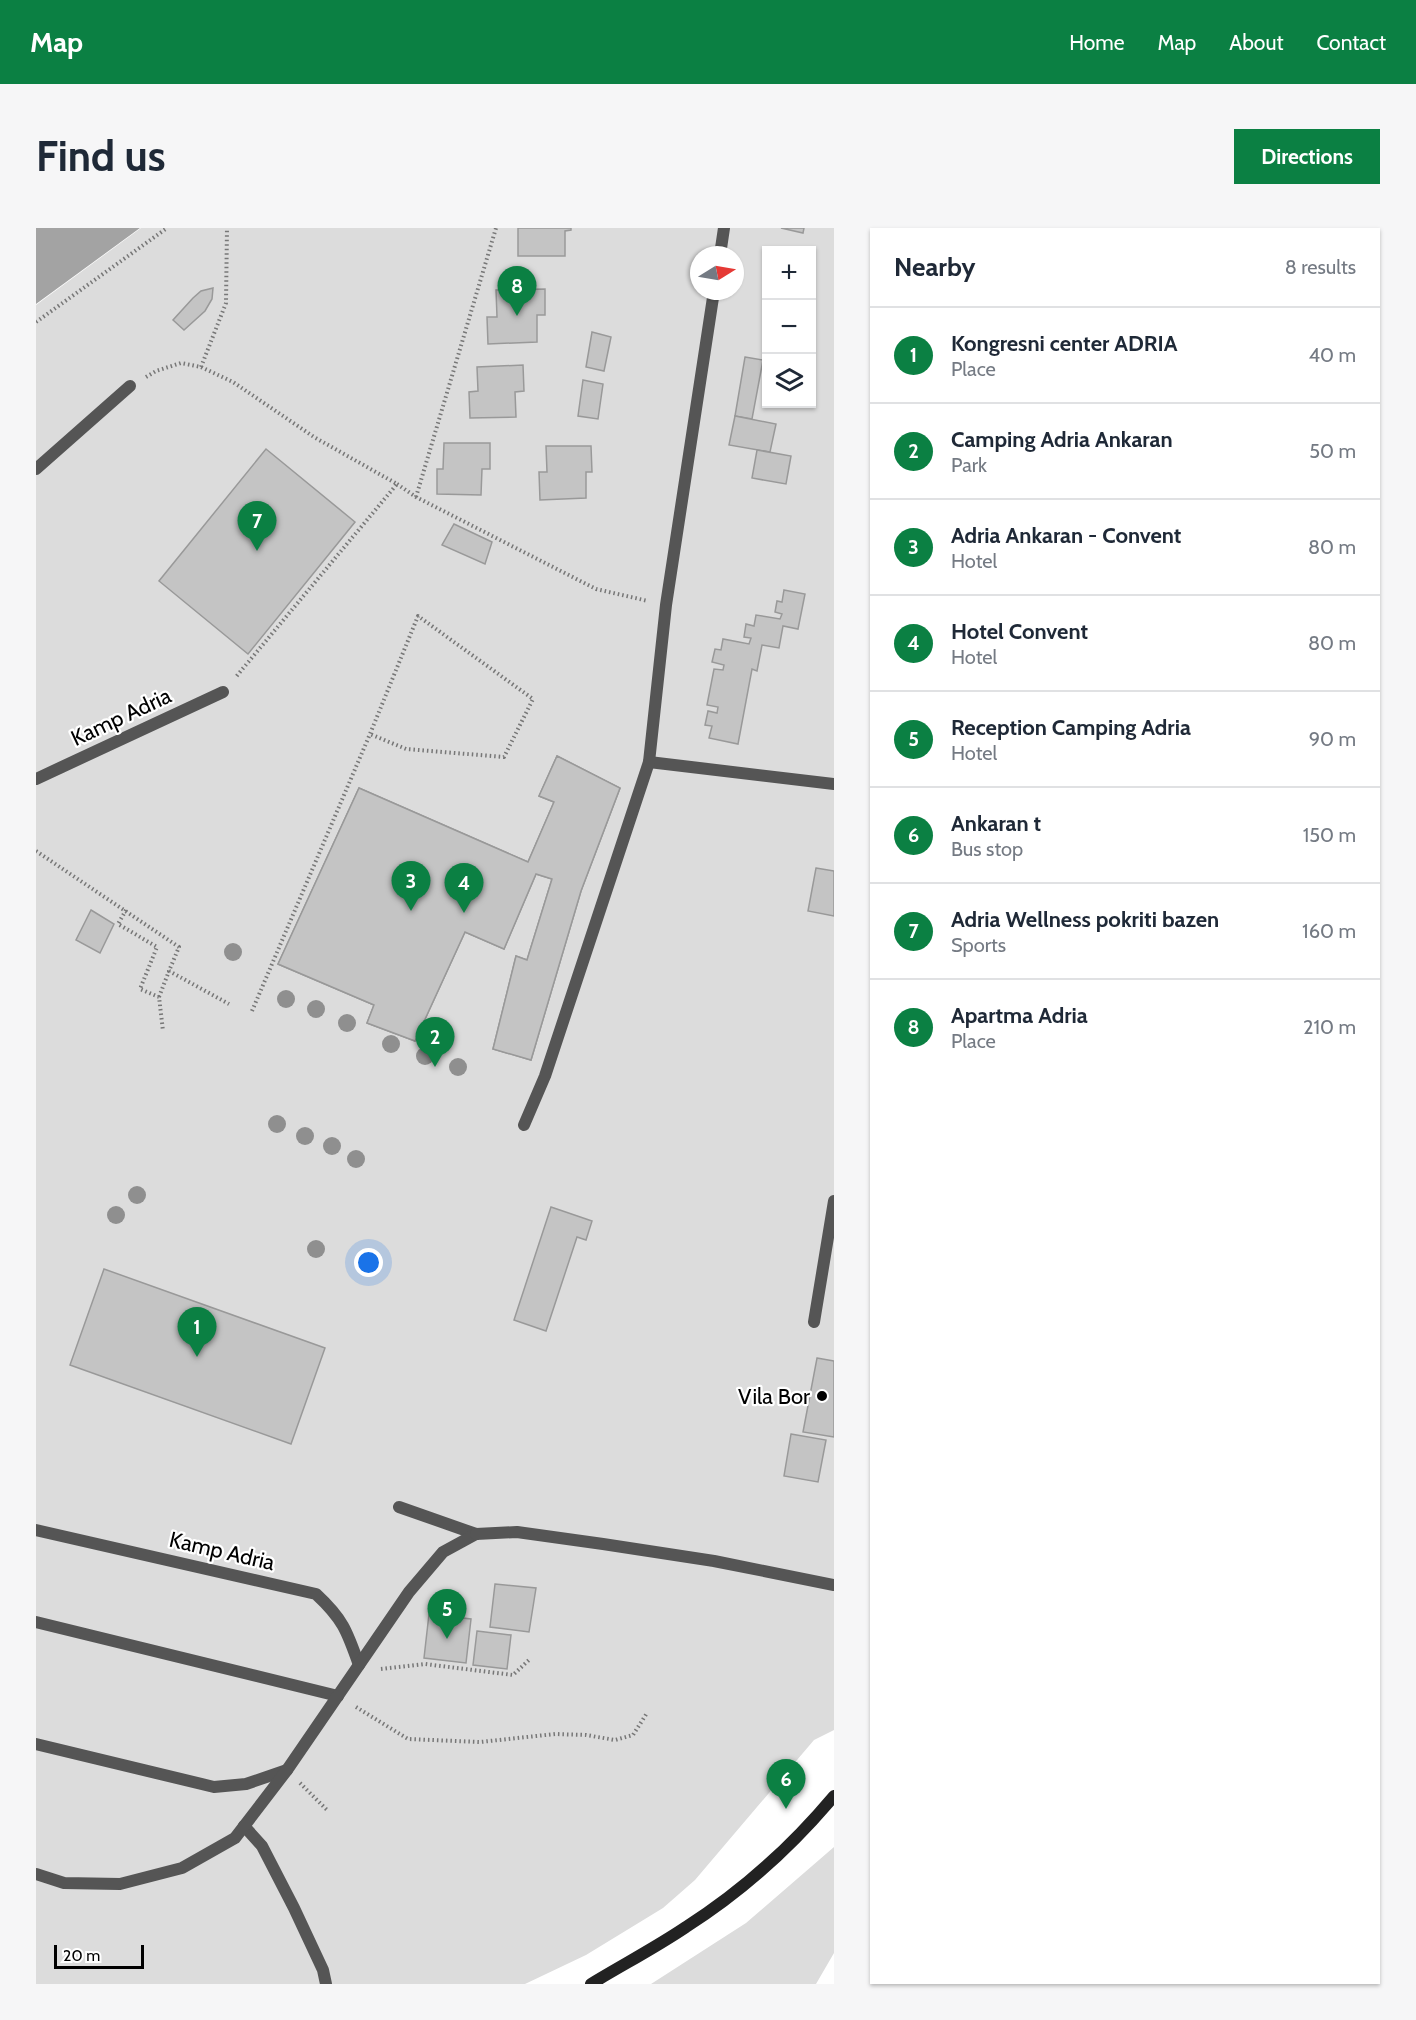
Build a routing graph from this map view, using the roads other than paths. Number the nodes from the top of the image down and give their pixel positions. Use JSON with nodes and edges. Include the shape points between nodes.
{"nodes":[{"id":1,"x":724,"y":228,"type":"edge"},
{"id":2,"x":721,"y":246,"type":"edge"},
{"id":3,"x":713,"y":300,"type":"edge"},
{"id":4,"x":130,"y":386,"type":"road end"},
{"id":5,"x":36,"y":469,"type":"edge"},
{"id":6,"x":223,"y":692,"type":"road end"},
{"id":7,"x":649,"y":762,"type":"junction"},
{"id":8,"x":36,"y":779,"type":"edge"},
{"id":9,"x":834,"y":784,"type":"edge"},
{"id":10,"x":524,"y":1125,"type":"dead end"},
{"id":11,"x":834,"y":1201,"type":"edge"},
{"id":12,"x":814,"y":1322,"type":"dead end"},
{"id":13,"x":399,"y":1507,"type":"dead end"},
{"id":14,"x":36,"y":1530,"type":"edge"},
{"id":15,"x":476,"y":1534,"type":"junction"},
{"id":16,"x":834,"y":1585,"type":"edge"},
{"id":17,"x":36,"y":1622,"type":"edge"},
{"id":18,"x":356,"y":1669,"type":"junction"},
{"id":19,"x":338,"y":1696,"type":"junction"},
{"id":20,"x":36,"y":1744,"type":"edge"},
{"id":21,"x":287,"y":1770,"type":"junction"},
{"id":22,"x":834,"y":1796,"type":"edge"},
{"id":23,"x":244,"y":1826,"type":"junction"},
{"id":24,"x":36,"y":1874,"type":"edge"},
{"id":25,"x":326,"y":1984,"type":"edge"},
{"id":26,"x":591,"y":1984,"type":"edge"}],
"edges":[{"from":1,"to":2,"type":"street"},
{"from":3,"to":7,"type":"street","via":[[666,605]]},
{"from":4,"to":5,"type":"street"},
{"from":6,"to":8,"type":"street","name":"Kamp Adria"},
{"from":7,"to":9,"type":"street"},
{"from":7,"to":10,"type":"street","via":[[545,1076]]},
{"from":11,"to":12,"type":"street"},
{"from":13,"to":15,"type":"street"},
{"from":14,"to":18,"type":"street","name":"Kamp Adria","via":[[316,1594],[336,1612],[348,1635]]},
{"from":15,"to":16,"type":"street","via":[[518,1532],[603,1544]]},
{"from":15,"to":18,"type":"street","via":[[443,1552],[409,1592]]},
{"from":17,"to":19,"type":"street"},
{"from":18,"to":19,"type":"street"},
{"from":19,"to":21,"type":"street"},
{"from":20,"to":21,"type":"street","via":[[214,1788],[246,1784]]},
{"from":21,"to":23,"type":"street"},
{"from":22,"to":26,"type":"main road","via":[[805,1830],[745,1883],[687,1927]]},
{"from":23,"to":24,"type":"street","via":[[235,1838],[182,1868],[120,1884],[64,1883]]},
{"from":23,"to":25,"type":"street","via":[[262,1846],[284,1887]]}]}
